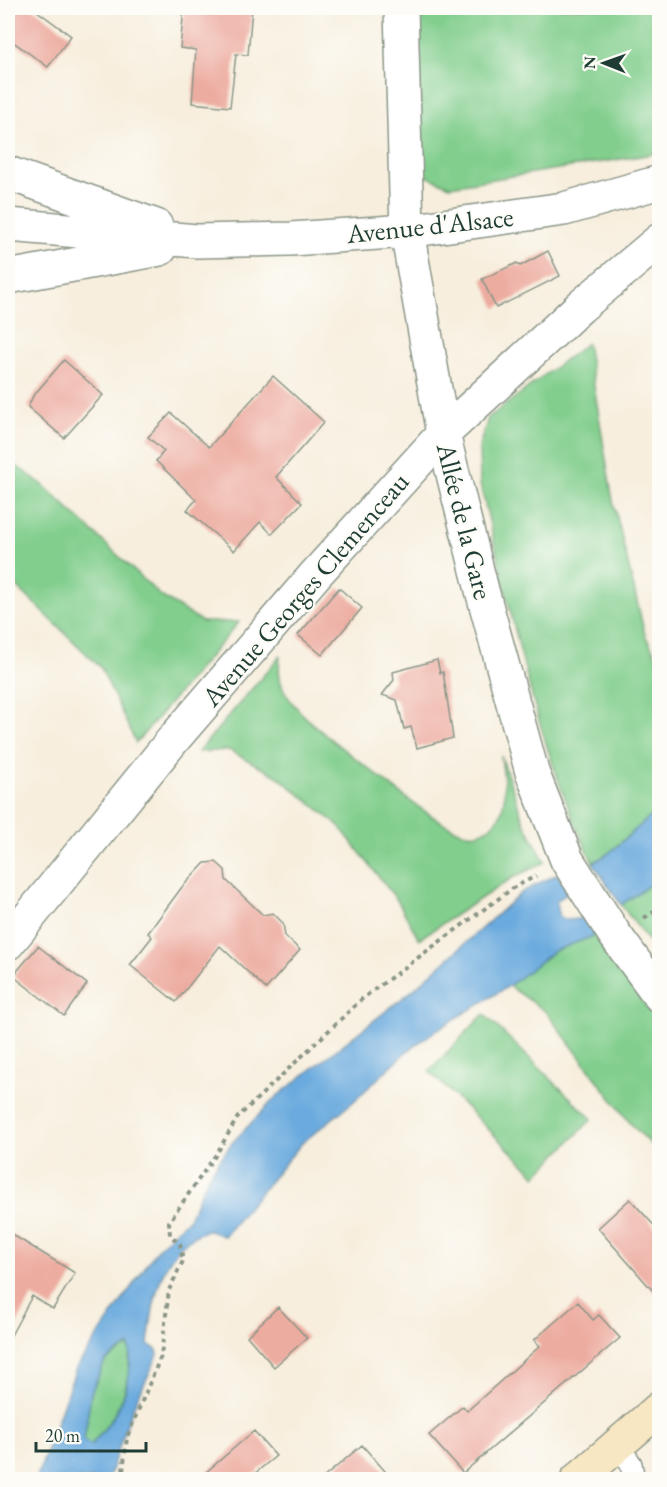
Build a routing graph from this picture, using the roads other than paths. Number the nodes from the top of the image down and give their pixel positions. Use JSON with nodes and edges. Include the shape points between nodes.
{"nodes":[{"id":1,"x":401,"y":8,"type":"edge"},
{"id":2,"x":8,"y":172,"type":"edge"},
{"id":3,"x":660,"y":182,"type":"edge"},
{"id":4,"x":8,"y":225,"type":"edge"},
{"id":5,"x":407,"y":231,"type":"junction"},
{"id":6,"x":660,"y":240,"type":"edge"},
{"id":7,"x":197,"y":242,"type":"junction"},
{"id":8,"x":8,"y":277,"type":"edge"},
{"id":9,"x":443,"y":434,"type":"junction"},
{"id":10,"x":8,"y":943,"type":"edge"},
{"id":11,"x":660,"y":996,"type":"edge"},
{"id":12,"x":660,"y":1408,"type":"edge"},
{"id":13,"x":617,"y":1444,"type":"junction"},
{"id":14,"x":577,"y":1479,"type":"edge"},
{"id":15,"x":634,"y":1479,"type":"edge"}],
"edges":[{"from":1,"to":5,"type":"street","name":"Allée de la Gare"},
{"from":2,"to":7,"type":"street","name":"Avenue d'Alsace"},
{"from":3,"to":5,"type":"street","name":"Avenue d'Alsace","via":[[564,209]]},
{"from":4,"to":7,"type":"street","name":"Avenue d'Alsace"},
{"from":5,"to":7,"type":"street","name":"Avenue d'Alsace"},
{"from":5,"to":9,"type":"street","name":"Allée de la Gare"},
{"from":6,"to":9,"type":"street","name":"Avenue Georges Clemenceau","via":[[580,307]]},
{"from":7,"to":8,"type":"street","name":"Avenue d'Alsace"},
{"from":9,"to":10,"type":"street","name":"Avenue Georges Clemenceau","via":[[247,654]]},
{"from":9,"to":11,"type":"street","name":"Allée de la Gare","via":[[532,772],[567,860]]},
{"from":12,"to":13,"type":"main road"},
{"from":13,"to":14,"type":"main road"},
{"from":13,"to":15,"type":"lane","via":[[631,1464]]}]}
